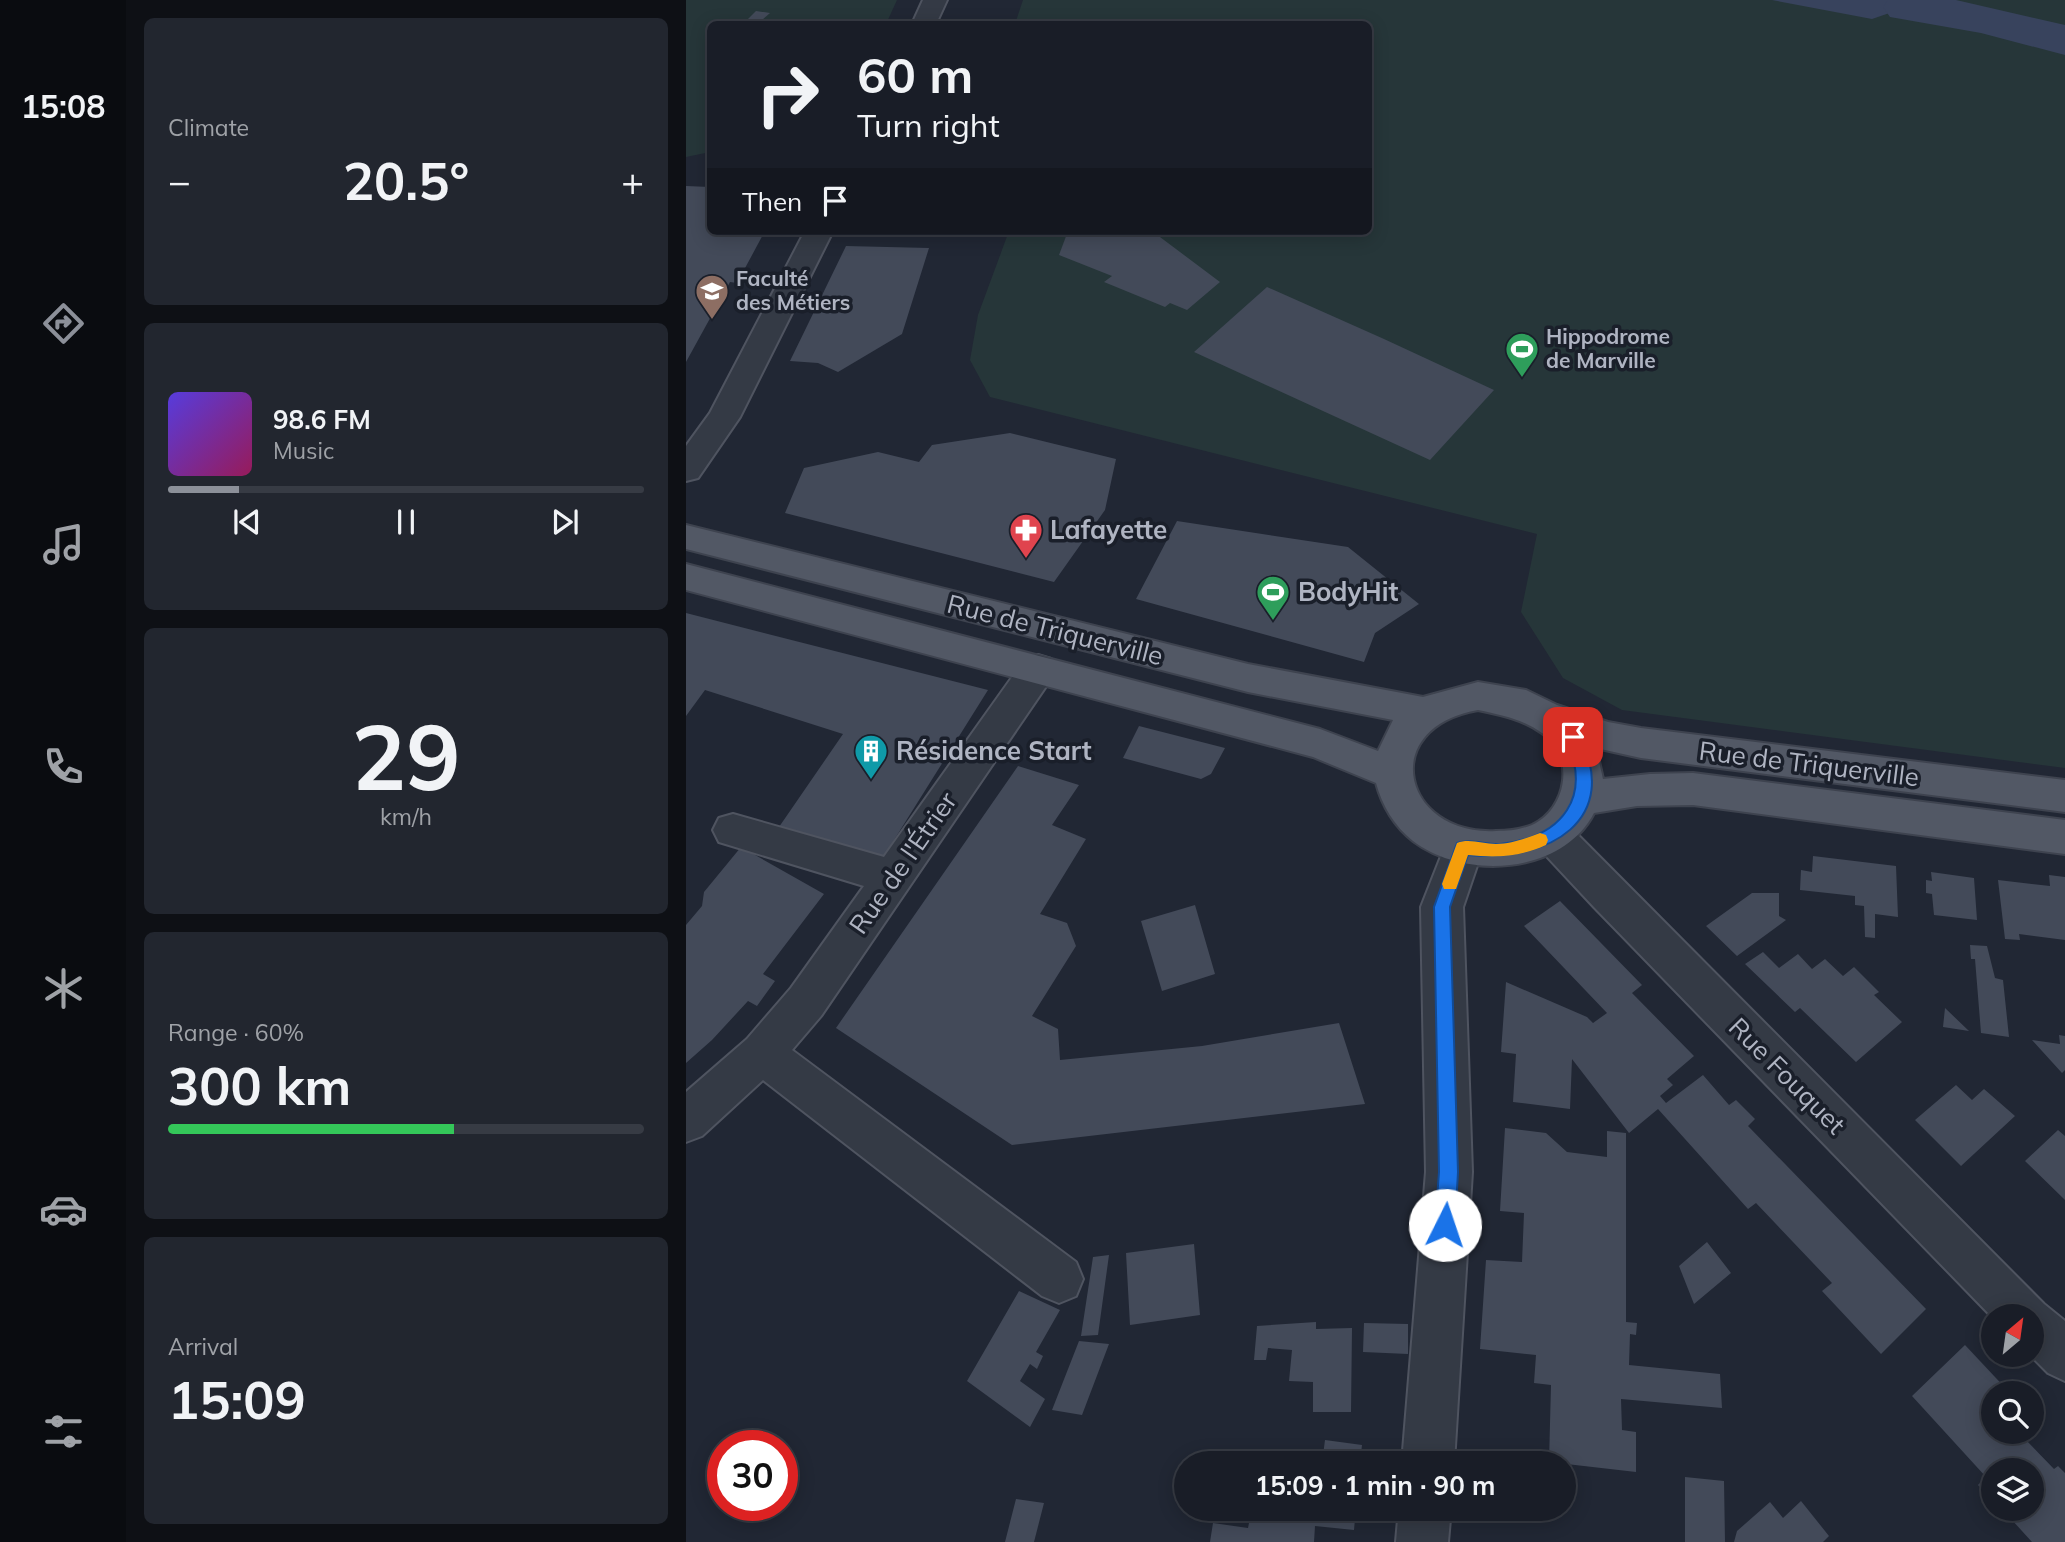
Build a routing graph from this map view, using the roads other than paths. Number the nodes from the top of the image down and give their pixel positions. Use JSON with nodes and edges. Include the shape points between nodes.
{"nodes":[{"id":1,"x":935,"y":0,"type":"edge"},
{"id":2,"x":925,"y":21,"type":"edge"},
{"id":3,"x":817,"y":235,"type":"edge"},
{"id":4,"x":686,"y":470,"type":"edge"},
{"id":5,"x":686,"y":537,"type":"edge"},
{"id":6,"x":686,"y":577,"type":"edge"},
{"id":7,"x":1038,"y":669,"type":"junction"},
{"id":8,"x":1426,"y":712,"type":"junction"},
{"id":9,"x":1557,"y":720,"type":"junction"},
{"id":10,"x":1393,"y":773,"type":"junction"},
{"id":11,"x":2065,"y":796,"type":"edge"},
{"id":12,"x":1581,"y":800,"type":"junction"},
{"id":13,"x":733,"y":830,"type":"dead end"},
{"id":14,"x":1552,"y":835,"type":"junction"},
{"id":15,"x":2065,"y":837,"type":"edge"},
{"id":16,"x":1463,"y":848,"type":"junction"},
{"id":17,"x":894,"y":877,"type":"junction"},
{"id":18,"x":762,"y":1053,"type":"junction"},
{"id":19,"x":686,"y":1121,"type":"edge"},
{"id":20,"x":1059,"y":1279,"type":"dead end"},
{"id":21,"x":2013,"y":1304,"type":"edge"},
{"id":22,"x":2044,"y":1335,"type":"edge"},
{"id":23,"x":2065,"y":1356,"type":"edge"},
{"id":24,"x":1429,"y":1451,"type":"edge"},
{"id":25,"x":1424,"y":1521,"type":"edge"},
{"id":26,"x":1422,"y":1542,"type":"edge"}],
"edges":[{"from":1,"to":2,"type":"street"},
{"from":3,"to":4,"type":"street","via":[[724,417]]},
{"from":5,"to":8,"type":"main road","name":"Rue de Triquerville","via":[[1248,678]]},
{"from":6,"to":7,"type":"main road","name":"Rue de Triquerville"},
{"from":7,"to":10,"type":"main road","name":"Rue de Triquerville","via":[[1320,744]]},
{"from":7,"to":17,"type":"street","name":"Rue de l'Étrier"},
{"from":8,"to":9,"type":"main road","via":[[1450,701],[1506,697]]},
{"from":8,"to":10,"type":"main road","via":[[1407,729],[1396,750]]},
{"from":9,"to":11,"type":"main road","name":"Rue de Triquerville","via":[[1641,743]]},
{"from":9,"to":12,"type":"main road","via":[[1583,757],[1586,779]]},
{"from":10,"to":16,"type":"main road","via":[[1399,798],[1415,820]]},
{"from":12,"to":14,"type":"main road","via":[[1570,819]]},
{"from":12,"to":15,"type":"main road","name":"Rue de Triquerville","via":[[1644,788],[1693,789]]},
{"from":13,"to":17,"type":"street"},
{"from":14,"to":16,"type":"main road","via":[[1498,851]]},
{"from":14,"to":21,"type":"street","name":"Rue Fouquet"},
{"from":16,"to":24,"type":"street","via":[[1442,907],[1449,1172]]},
{"from":17,"to":18,"type":"street","name":"Rue de l'Étrier","via":[[806,1002]]},
{"from":18,"to":19,"type":"street","name":"Rue de l'Étrier"},
{"from":18,"to":20,"type":"street"},
{"from":22,"to":23,"type":"street"},
{"from":25,"to":26,"type":"street"}]}
